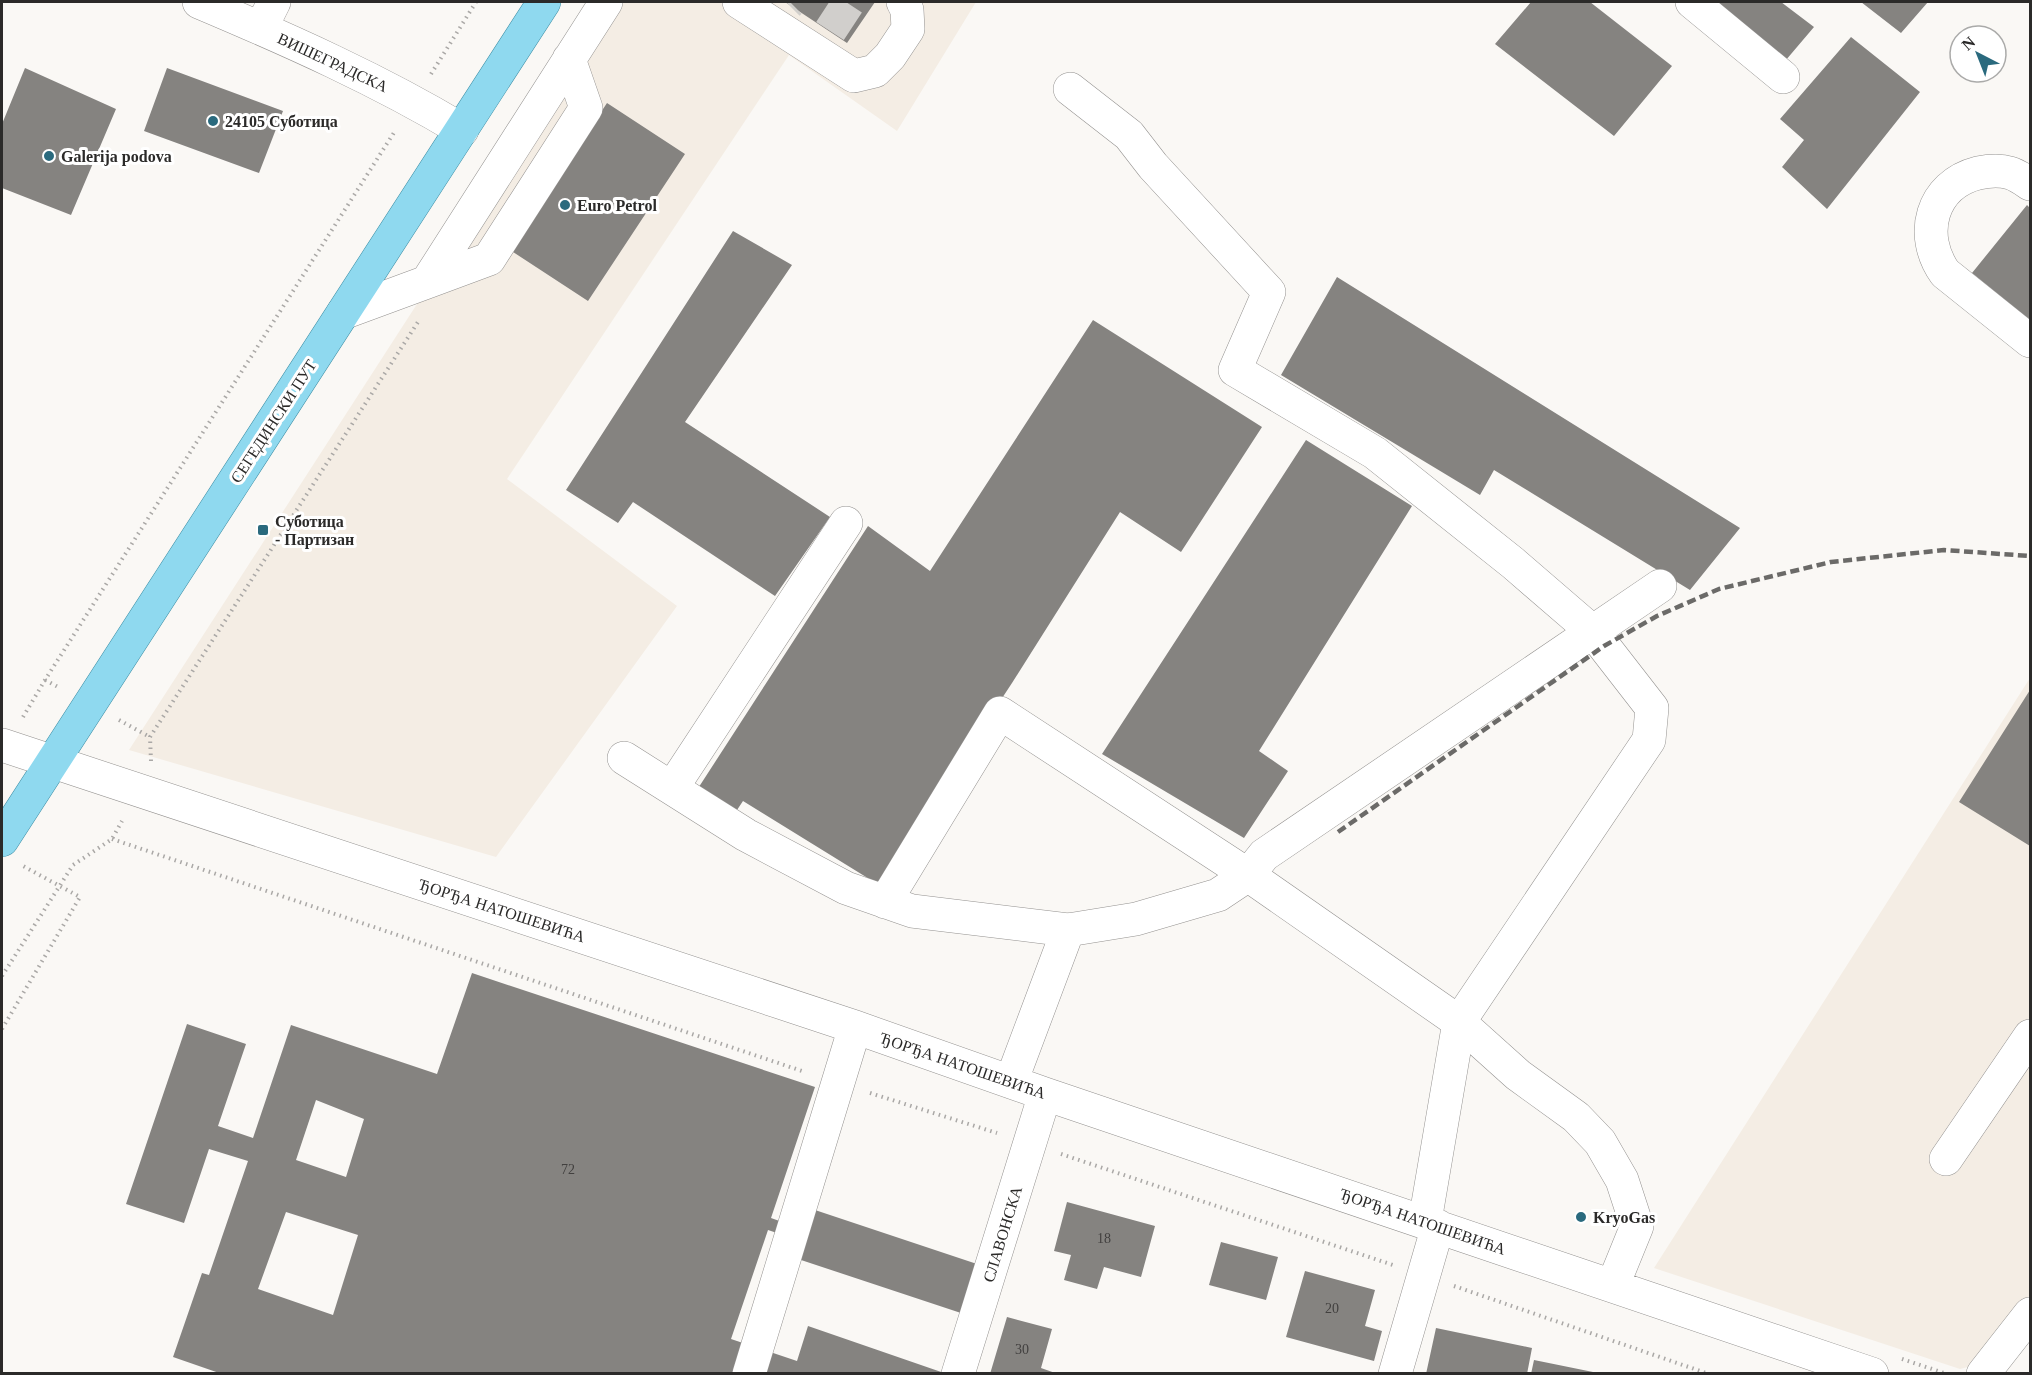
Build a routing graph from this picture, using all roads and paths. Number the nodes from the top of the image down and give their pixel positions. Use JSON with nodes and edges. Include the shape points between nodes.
{"nodes":[{"id":1,"x":200,"y":2,"type":"edge"},
{"id":2,"x":476,"y":2,"type":"edge"},
{"id":3,"x":544,"y":2,"type":"edge"},
{"id":4,"x":606,"y":2,"type":"edge"},
{"id":5,"x":739,"y":2,"type":"edge"},
{"id":6,"x":903,"y":2,"type":"edge"},
{"id":7,"x":1692,"y":2,"type":"edge"},
{"id":8,"x":268,"y":15,"type":"edge"},
{"id":9,"x":1783,"y":77,"type":"dead end"},
{"id":10,"x":1070,"y":89,"type":"dead end"},
{"id":11,"x":414,"y":101,"type":"junction"},
{"id":12,"x":462,"y":130,"type":"junction"},
{"id":13,"x":2031,"y":183,"type":"edge"},
{"id":14,"x":438,"y":278,"type":"junction"},
{"id":15,"x":343,"y":314,"type":"junction"},
{"id":16,"x":2031,"y":341,"type":"edge"},
{"id":17,"x":846,"y":523,"type":"dead end"},
{"id":18,"x":1660,"y":586,"type":"dead end"},
{"id":19,"x":1593,"y":632,"type":"junction"},
{"id":20,"x":45,"y":680,"type":"dead end"},
{"id":21,"x":150,"y":737,"type":"dead end"},
{"id":22,"x":2,"y":745,"type":"edge"},
{"id":23,"x":624,"y":758,"type":"dead end"},
{"id":24,"x":53,"y":760,"type":"junction"},
{"id":25,"x":672,"y":788,"type":"junction"},
{"id":26,"x":112,"y":839,"type":"dead end"},
{"id":27,"x":11,"y":852,"type":"edge"},
{"id":28,"x":1248,"y":874,"type":"junction"},
{"id":29,"x":59,"y":887,"type":"junction"},
{"id":30,"x":885,"y":902,"type":"junction"},
{"id":31,"x":1068,"y":930,"type":"junction"},
{"id":32,"x":2,"y":976,"type":"edge"},
{"id":33,"x":1459,"y":1022,"type":"junction"},
{"id":34,"x":855,"y":1027,"type":"junction"},
{"id":35,"x":2,"y":1029,"type":"edge"},
{"id":36,"x":2031,"y":1036,"type":"edge"},
{"id":37,"x":1011,"y":1082,"type":"junction"},
{"id":38,"x":837,"y":1083,"type":"junction"},
{"id":39,"x":1045,"y":1094,"type":"junction"},
{"id":40,"x":1030,"y":1144,"type":"junction"},
{"id":41,"x":1946,"y":1159,"type":"dead end"},
{"id":42,"x":1431,"y":1223,"type":"junction"},
{"id":43,"x":1424,"y":1275,"type":"junction"},
{"id":44,"x":1613,"y":1285,"type":"junction"},
{"id":45,"x":2031,"y":1314,"type":"edge"},
{"id":46,"x":1816,"y":1364,"type":"edge"},
{"id":47,"x":749,"y":1374,"type":"edge"},
{"id":48,"x":958,"y":1374,"type":"edge"},
{"id":49,"x":1395,"y":1374,"type":"edge"},
{"id":50,"x":1709,"y":1374,"type":"edge"},
{"id":51,"x":1872,"y":1374,"type":"edge"},
{"id":52,"x":1983,"y":1374,"type":"edge"}],
"edges":[{"from":1,"to":8,"type":"street","name":"ВИШЕГРАДСКА"},
{"from":2,"to":11,"type":"path"},
{"from":3,"to":12,"type":"main road","name":"СЕГЕДИНСКИ ПУТ"},
{"from":4,"to":14,"type":"street"},
{"from":5,"to":6,"type":"street","via":[[781,14],[823,41],[854,76],[875,71],[908,29]]},
{"from":7,"to":9,"type":"street"},
{"from":8,"to":11,"type":"street","name":"ВИШЕГРАДСКА"},
{"from":10,"to":19,"type":"street","via":[[1129,135],[1269,292],[1235,370],[1375,453]]},
{"from":11,"to":12,"type":"street","name":"ВИШЕГРАДСКА"},
{"from":11,"to":20,"type":"path"},
{"from":12,"to":15,"type":"main road","name":"СЕГЕДИНСКИ ПУТ"},
{"from":13,"to":16,"type":"street","via":[[2009,172],[1989,171],[1960,180],[1937,204],[1930,233],[1938,263],[1945,273]]},
{"from":14,"to":15,"type":"street"},
{"from":14,"to":21,"type":"path"},
{"from":15,"to":24,"type":"main road","name":"СЕГЕДИНСКИ ПУТ"},
{"from":17,"to":25,"type":"street"},
{"from":18,"to":19,"type":"street"},
{"from":19,"to":28,"type":"street","via":[[1264,855]]},
{"from":19,"to":33,"type":"street","via":[[1652,708],[1649,740]]},
{"from":22,"to":24,"type":"street","name":"ЂОРЂА НАТОШЕВИЋА"},
{"from":23,"to":25,"type":"street"},
{"from":24,"to":27,"type":"main road","name":"СЕГЕДИНСКИ ПУТ"},
{"from":24,"to":34,"type":"street","name":"ЂОРЂА НАТОШЕВИЋА"},
{"from":25,"to":30,"type":"street","via":[[746,835],[846,888]]},
{"from":26,"to":38,"type":"path"},
{"from":27,"to":29,"type":"path"},
{"from":28,"to":30,"type":"street","via":[[1000,713]]},
{"from":28,"to":31,"type":"street","via":[[1218,895],[1136,919]]},
{"from":28,"to":33,"type":"street"},
{"from":29,"to":32,"type":"path"},
{"from":29,"to":35,"type":"path","via":[[80,897]]},
{"from":30,"to":31,"type":"street","via":[[912,911]]},
{"from":31,"to":37,"type":"street"},
{"from":33,"to":42,"type":"street"},
{"from":33,"to":44,"type":"street","via":[[1518,1075],[1576,1117],[1600,1142],[1622,1180],[1637,1226]]},
{"from":34,"to":37,"type":"street","name":"ЂОРЂА НАТОШЕВИЋА"},
{"from":34,"to":38,"type":"street"},
{"from":36,"to":41,"type":"street"},
{"from":37,"to":39,"type":"street","name":"ЂОРЂА НАТОШЕВИЋА"},
{"from":38,"to":40,"type":"path"},
{"from":38,"to":47,"type":"street"},
{"from":39,"to":40,"type":"street","name":"СЛАВОНСКА"},
{"from":39,"to":42,"type":"street","name":"ЂОРЂА НАТОШЕВИЋА"},
{"from":40,"to":43,"type":"path"},
{"from":40,"to":48,"type":"street","name":"СЛАВОНСКА"},
{"from":42,"to":43,"type":"street"},
{"from":42,"to":44,"type":"street","name":"ЂОРЂА НАТОШЕВИЋА"},
{"from":43,"to":49,"type":"street"},
{"from":43,"to":50,"type":"path"},
{"from":44,"to":46,"type":"street","name":"ЂОРЂА НАТОШЕВИЋА"},
{"from":45,"to":52,"type":"street"},
{"from":46,"to":51,"type":"street","name":"ЂОРЂА НАТОШЕВИЋА"}]}
